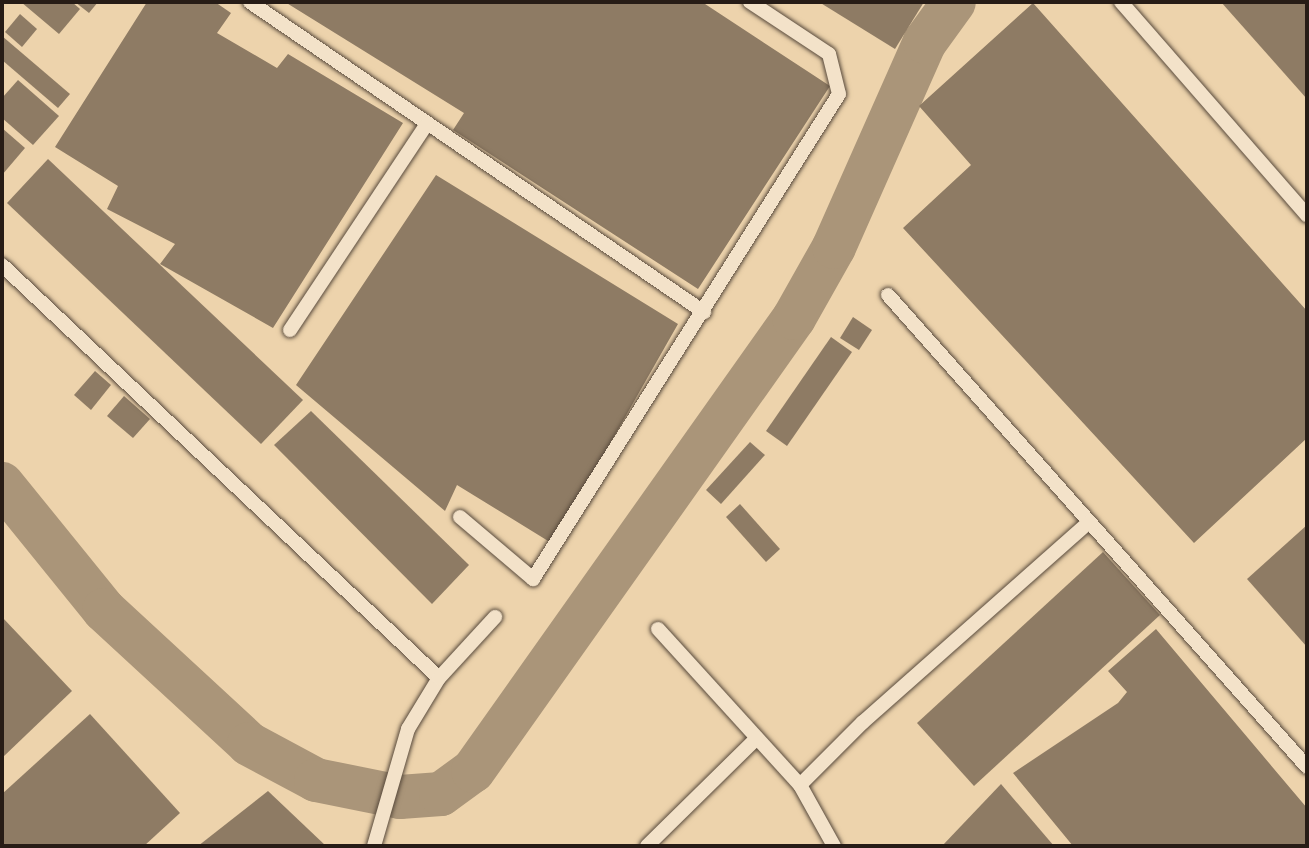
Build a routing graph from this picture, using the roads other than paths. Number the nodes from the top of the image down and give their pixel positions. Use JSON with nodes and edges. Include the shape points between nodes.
{"nodes":[{"id":1,"x":250,"y":2,"type":"edge"},
{"id":2,"x":750,"y":2,"type":"edge"},
{"id":3,"x":1121,"y":2,"type":"edge"},
{"id":4,"x":427,"y":124,"type":"junction"},
{"id":5,"x":1307,"y":215,"type":"edge"},
{"id":6,"x":2,"y":265,"type":"edge"},
{"id":7,"x":888,"y":295,"type":"dead end"},
{"id":8,"x":704,"y":312,"type":"junction"},
{"id":9,"x":290,"y":330,"type":"dead end"},
{"id":10,"x":460,"y":517,"type":"dead end"},
{"id":11,"x":1089,"y":522,"type":"junction"},
{"id":12,"x":495,"y":617,"type":"dead end"},
{"id":13,"x":658,"y":629,"type":"dead end"},
{"id":14,"x":439,"y":678,"type":"junction"},
{"id":15,"x":757,"y":738,"type":"junction"},
{"id":16,"x":1307,"y":767,"type":"edge"},
{"id":17,"x":800,"y":785,"type":"junction"},
{"id":18,"x":375,"y":845,"type":"edge"},
{"id":19,"x":647,"y":846,"type":"edge"},
{"id":20,"x":834,"y":846,"type":"edge"}],
"edges":[{"from":1,"to":4,"type":"lane"},
{"from":2,"to":8,"type":"lane","via":[[829,54],[839,94]]},
{"from":3,"to":5,"type":"lane"},
{"from":4,"to":8,"type":"lane"},
{"from":4,"to":9,"type":"lane"},
{"from":6,"to":14,"type":"lane"},
{"from":7,"to":11,"type":"lane"},
{"from":8,"to":10,"type":"lane","via":[[533,579]]},
{"from":11,"to":16,"type":"lane"},
{"from":11,"to":17,"type":"lane","via":[[863,722]]},
{"from":12,"to":14,"type":"lane"},
{"from":13,"to":15,"type":"lane"},
{"from":14,"to":18,"type":"lane","via":[[408,729]]},
{"from":15,"to":17,"type":"lane"},
{"from":15,"to":19,"type":"lane"},
{"from":17,"to":20,"type":"lane"}]}
